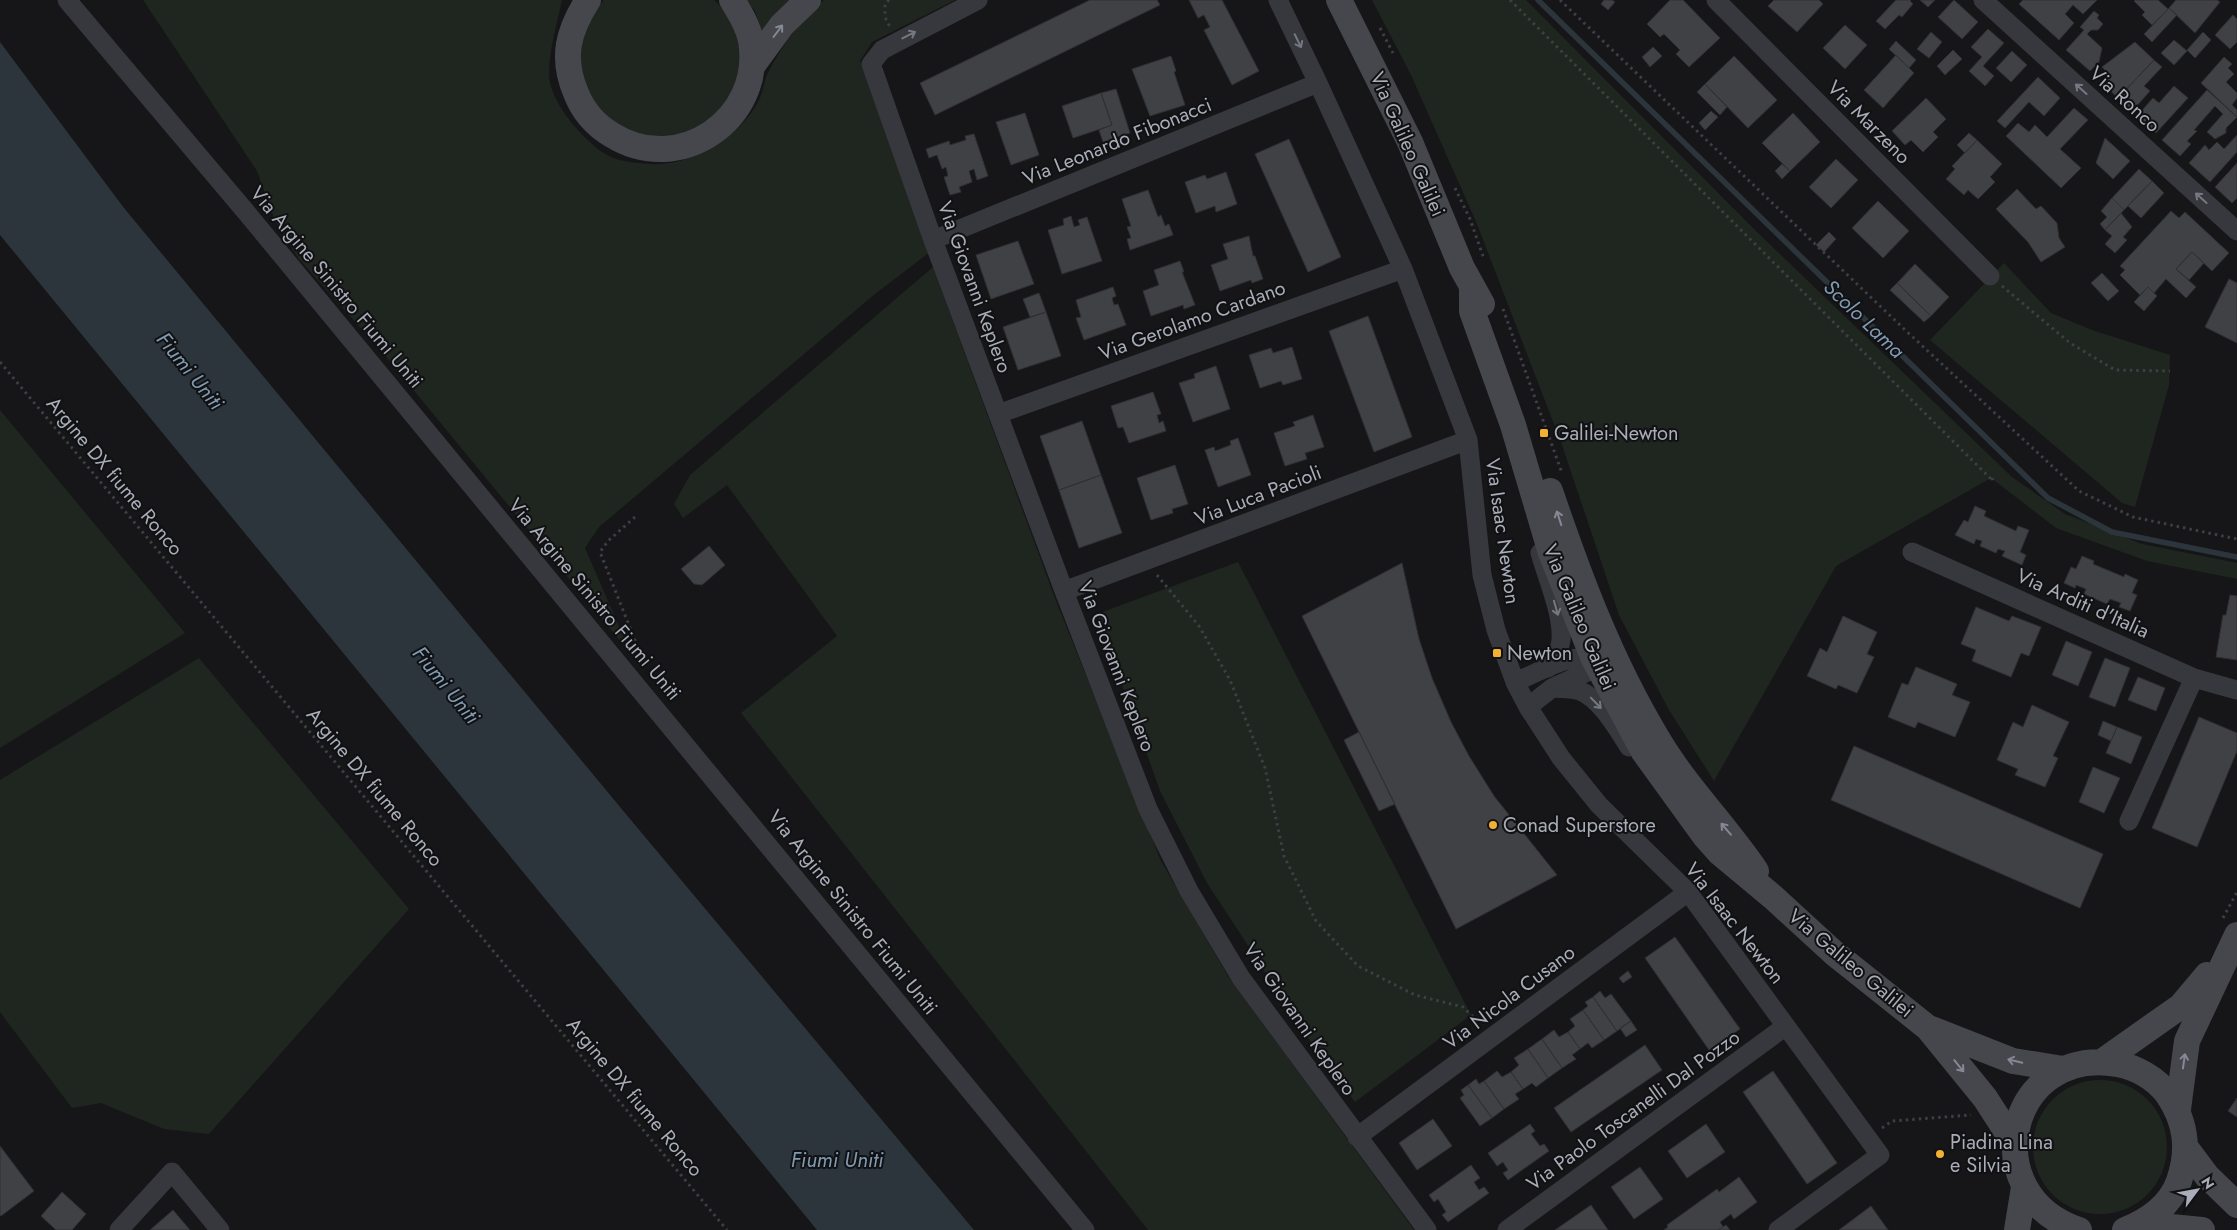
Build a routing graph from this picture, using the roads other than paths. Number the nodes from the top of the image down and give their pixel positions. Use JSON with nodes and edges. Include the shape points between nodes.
{"nodes":[{"id":1,"x":67,"y":0,"type":"edge"},
{"id":2,"x":732,"y":0,"type":"edge"},
{"id":3,"x":808,"y":0,"type":"edge"},
{"id":4,"x":978,"y":0,"type":"edge"},
{"id":5,"x":1278,"y":0,"type":"edge"},
{"id":6,"x":1338,"y":0,"type":"edge"},
{"id":7,"x":1716,"y":0,"type":"edge"},
{"id":8,"x":1983,"y":0,"type":"edge"},
{"id":9,"x":580,"y":7,"type":"edge"},
{"id":10,"x":752,"y":66,"type":"junction"},
{"id":11,"x":1318,"y":83,"type":"junction"},
{"id":12,"x":2237,"y":231,"type":"edge"},
{"id":13,"x":933,"y":240,"type":"junction"},
{"id":14,"x":1402,"y":269,"type":"junction"},
{"id":15,"x":1990,"y":276,"type":"road end"},
{"id":16,"x":1472,"y":289,"type":"junction"},
{"id":17,"x":998,"y":414,"type":"junction"},
{"id":18,"x":1512,"y":425,"type":"junction"},
{"id":19,"x":1468,"y":440,"type":"junction"},
{"id":20,"x":1572,"y":552,"type":"junction"},
{"id":21,"x":1912,"y":552,"type":"dead end"},
{"id":22,"x":1064,"y":591,"type":"junction"},
{"id":23,"x":1593,"y":657,"type":"junction"},
{"id":24,"x":1548,"y":668,"type":"junction"},
{"id":25,"x":2194,"y":678,"type":"junction"},
{"id":26,"x":1516,"y":682,"type":"junction"},
{"id":27,"x":1552,"y":688,"type":"junction"},
{"id":28,"x":2237,"y":690,"type":"edge"},
{"id":29,"x":1528,"y":707,"type":"junction"},
{"id":30,"x":1657,"y":738,"type":"junction"},
{"id":31,"x":2129,"y":821,"type":"dead end"},
{"id":32,"x":1704,"y":835,"type":"junction"},
{"id":33,"x":1688,"y":892,"type":"junction"},
{"id":34,"x":1774,"y":898,"type":"junction"},
{"id":35,"x":2229,"y":936,"type":"edge"},
{"id":36,"x":1786,"y":1026,"type":"junction"},
{"id":37,"x":1928,"y":1028,"type":"junction"},
{"id":38,"x":2103,"y":1061,"type":"junction"},
{"id":39,"x":2063,"y":1069,"type":"junction"},
{"id":40,"x":2178,"y":1109,"type":"junction"},
{"id":41,"x":1357,"y":1137,"type":"junction"},
{"id":42,"x":2014,"y":1143,"type":"junction"},
{"id":43,"x":2186,"y":1148,"type":"junction"},
{"id":44,"x":2024,"y":1187,"type":"junction"},
{"id":45,"x":2237,"y":1205,"type":"edge"},
{"id":46,"x":2133,"y":1227,"type":"edge"},
{"id":47,"x":119,"y":1230,"type":"edge"},
{"id":48,"x":220,"y":1230,"type":"edge"},
{"id":49,"x":1085,"y":1230,"type":"edge"},
{"id":50,"x":1427,"y":1230,"type":"edge"},
{"id":51,"x":1507,"y":1230,"type":"edge"},
{"id":52,"x":1778,"y":1230,"type":"edge"},
{"id":53,"x":2017,"y":1230,"type":"edge"},
{"id":54,"x":2079,"y":1230,"type":"edge"},
{"id":55,"x":2202,"y":1230,"type":"edge"}],
"edges":[{"from":1,"to":49,"type":"street","name":"Via Argine Sinistro Fiumi Uniti"},
{"from":2,"to":10,"type":"main road","via":[[743,17],[751,41]]},
{"from":10,"to":3,"type":"main road","one_way":true,"via":[[782,26]]},
{"from":13,"to":4,"type":"street","name":"Via Giovanni Keplero","one_way":true,"via":[[871,64],[882,50]]},
{"from":5,"to":11,"type":"street","name":"Via Isaac Newton","one_way":true},
{"from":6,"to":16,"type":"main road","name":"Via Galileo Galilei","via":[[1410,142]]},
{"from":7,"to":15,"type":"street","name":"Via Marzeno"},
{"from":12,"to":8,"type":"street","name":"Via Ronco","one_way":true},
{"from":9,"to":10,"type":"main road","via":[[568,49],[570,78],[580,105],[599,127],[624,143],[652,150],[681,148],[708,137],[730,118],[745,94]]},
{"from":11,"to":13,"type":"street","name":"Via Leonardo Fibonacci"},
{"from":11,"to":14,"type":"street","name":"Via Isaac Newton"},
{"from":13,"to":17,"type":"street","name":"Via Giovanni Keplero"},
{"from":14,"to":17,"type":"street","name":"Via Gerolamo Cardano"},
{"from":14,"to":19,"type":"street","name":"Via Isaac Newton"},
{"from":16,"to":18,"type":"main road","name":"Via Galileo Galilei","via":[[1472,311]]},
{"from":20,"to":16,"type":"main road","name":"Via Galileo Galilei","one_way":true,"via":[[1486,311]]},
{"from":17,"to":22,"type":"street","name":"Via Giovanni Keplero"},
{"from":18,"to":23,"type":"main road","name":"Via Galileo Galilei","via":[[1551,552]]},
{"from":18,"to":24,"type":"street","one_way":true,"via":[[1515,466],[1560,626],[1558,652]]},
{"from":19,"to":22,"type":"street","name":"Via Luca Pacioli"},
{"from":19,"to":26,"type":"street","name":"Via Isaac Newton","via":[[1482,575],[1496,630]]},
{"from":20,"to":23,"type":"street","via":[[1570,572],[1592,624],[1596,645]]},
{"from":20,"to":30,"type":"main road","name":"Via Galileo Galilei","via":[[1606,643]]},
{"from":21,"to":25,"type":"street","name":"Via Arditi d'Italia"},
{"from":22,"to":41,"type":"street","name":"Via Giovanni Keplero","via":[[1148,809],[1189,891],[1241,978]]},
{"from":23,"to":24,"type":"street","via":[[1572,658]]},
{"from":23,"to":27,"type":"street","via":[[1592,668],[1587,672]]},
{"from":23,"to":30,"type":"street","via":[[1612,670],[1643,729]]},
{"from":23,"to":32,"type":"main road","name":"Via Galileo Galilei","via":[[1644,752]]},
{"from":24,"to":26,"type":"street"},
{"from":25,"to":28,"type":"street","name":"Via Arditi d'Italia"},
{"from":25,"to":31,"type":"street"},
{"from":26,"to":29,"type":"street","name":"Via Isaac Newton"},
{"from":27,"to":29,"type":"street"},
{"from":27,"to":32,"type":"street","one_way":true,"via":[[1580,690],[1591,697],[1606,713],[1667,802]]},
{"from":29,"to":33,"type":"street","name":"Via Isaac Newton","via":[[1561,758],[1599,805]]},
{"from":34,"to":30,"type":"main road","name":"Via Galileo Galilei","one_way":true},
{"from":32,"to":34,"type":"main road","name":"Via Galileo Galilei","via":[[1720,853]]},
{"from":33,"to":36,"type":"street","name":"Via Isaac Newton"},
{"from":33,"to":41,"type":"street","name":"Via Nicola Cusano"},
{"from":34,"to":37,"type":"main road","name":"Via Galileo Galilei","via":[[1834,953]]},
{"from":35,"to":38,"type":"main road","via":[[2181,1006]]},
{"from":40,"to":35,"type":"main road","one_way":true,"via":[[2187,1040]]},
{"from":36,"to":51,"type":"street","name":"Via Paolo Toscanelli Dal Pozzo"},
{"from":36,"to":52,"type":"street","name":"Via Isaac Newton","via":[[1880,1155]]},
{"from":39,"to":37,"type":"main road","name":"Via Galileo Galilei","one_way":true,"via":[[2013,1061]]},
{"from":37,"to":42,"type":"main road","name":"Via Galileo Galilei","one_way":true,"via":[[1985,1098]]},
{"from":38,"to":39,"type":"main road"},
{"from":38,"to":40,"type":"main road","via":[[2126,1065],[2147,1075],[2165,1090]]},
{"from":39,"to":42,"type":"main road","via":[[2044,1082],[2029,1099],[2019,1120]]},
{"from":40,"to":43,"type":"main road"},
{"from":41,"to":50,"type":"street","name":"Via Giovanni Keplero"},
{"from":42,"to":44,"type":"main road","via":[[2016,1166]]},
{"from":43,"to":45,"type":"main road","via":[[2207,1176]]},
{"from":43,"to":46,"type":"main road","via":[[2184,1166],[2169,1200],[2156,1214]]},
{"from":44,"to":53,"type":"main road"},
{"from":44,"to":54,"type":"main road","via":[[2040,1208],[2060,1224]]},
{"from":46,"to":55,"type":"main road"},
{"from":47,"to":48,"type":"street","via":[[172,1172]]}]}
